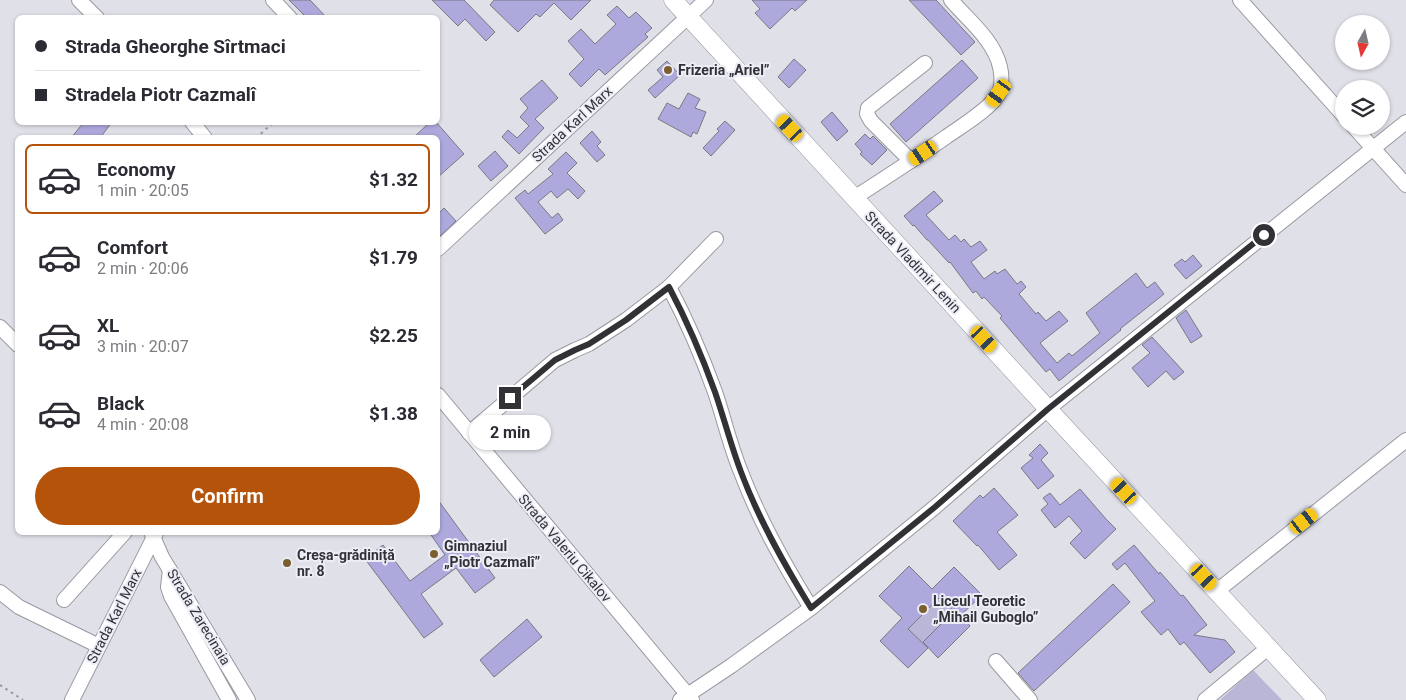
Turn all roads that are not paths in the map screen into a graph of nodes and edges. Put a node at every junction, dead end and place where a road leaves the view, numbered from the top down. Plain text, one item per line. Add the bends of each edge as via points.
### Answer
1 (79, 0) edge
2 (274, 0) edge
3 (673, 0) edge
4 (706, 0) edge
5 (951, 0) edge
6 (1240, 0) edge
7 (94, 15) edge
8 (287, 15) edge
9 (688, 16) junction
10 (925, 62) dead end
11 (1335, 106) edge
12 (1406, 122) edge
13 (194, 125) edge
14 (203, 135) edge
15 (1361, 135) edge
16 (1372, 148) junction
17 (911, 161) junction
18 (1406, 185) edge
19 (854, 198) junction
20 (716, 238) dead end
21 (440, 247) edge
22 (669, 287) junction
23 (0, 327) edge
24 (15, 342) edge
25 (440, 397) edge
26 (1048, 409) junction
27 (469, 433) junction
28 (1406, 440) edge
29 (122, 535) edge
30 (154, 535) edge
31 (154, 535) edge
32 (170, 570) junction
33 (1217, 591) junction
34 (0, 592) edge
35 (64, 600) dead end
36 (811, 608) junction
37 (99, 646) junction
38 (1268, 648) junction
39 (996, 661) dead end
40 (687, 698) edge
41 (72, 700) edge
42 (229, 700) edge
43 (248, 700) edge
44 (1030, 700) edge
45 (1205, 700) edge
46 (1317, 700) edge

1 - 7 street
2 - 8 street
3 - 9 main road, Strada Vladimir Lenin
4 - 9 street, Strada Karl Marx
5 - 17 street via 985,37 995,54 1000,67 999,93 990,105
6 - 11 street
9 - 19 main road, Strada Vladimir Lenin
9 - 21 street, Strada Karl Marx
10 - 17 street via 868,108 867,114 871,122
12 - 16 street
13 - 14 street
15 - 16 street
16 - 18 street
16 - 26 street
17 - 19 street
19 - 26 main road, Strada Vladimir Lenin
20 - 22 street
22 - 27 street via 589,344 555,360
22 - 36 street via 715,391 751,498
23 - 24 street
25 - 27 street, Strada Valeriu Cikalov
26 - 33 main road, Strada Vladimir Lenin
26 - 36 street
27 - 40 street, Strada Valeriu Cikalov
28 - 33 street
29 - 35 street
30 - 32 street, Strada Zarecinaia
31 - 37 street, Strada Karl Marx
32 - 42 street via 168,587 171,596
32 - 43 street, Strada Zarecinaia
33 - 38 main road, Strada Vladimir Lenin
34 - 37 street via 19,607
36 - 40 street
37 - 41 street, Strada Karl Marx
38 - 45 street
38 - 46 main road, Strada Vladimir Lenin
39 - 44 street

